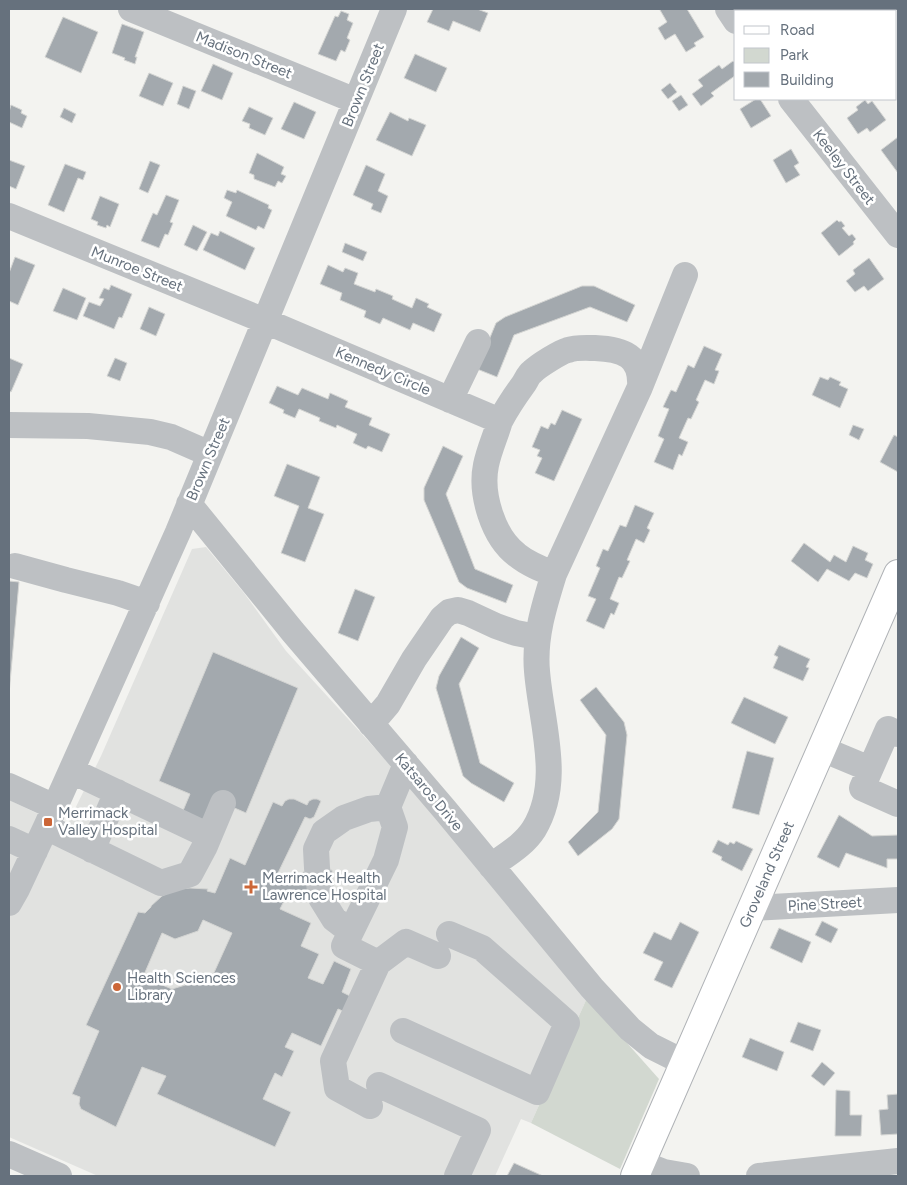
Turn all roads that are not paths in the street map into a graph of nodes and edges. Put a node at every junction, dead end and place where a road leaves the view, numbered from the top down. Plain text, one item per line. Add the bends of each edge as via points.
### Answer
1 (131, 9) edge
2 (394, 9) edge
3 (792, 100) edge
4 (356, 101) junction
5 (9, 216) edge
6 (898, 235) edge
7 (685, 275) dead end
8 (265, 321) junction
9 (478, 342) dead end
10 (640, 387) junction
11 (450, 400) junction
12 (500, 421) junction
13 (9, 425) edge
14 (210, 454) junction
15 (190, 504) junction
16 (15, 566) dead end
17 (554, 574) junction
18 (898, 574) edge
19 (147, 603) junction
20 (892, 606) edge
21 (537, 637) junction
22 (371, 724) junction
23 (898, 734) edge
24 (822, 749) junction
25 (406, 764) junction
26 (870, 769) junction
27 (72, 771) junction
28 (9, 786) edge
29 (117, 792) junction
30 (223, 803) dead end
31 (898, 804) edge
32 (388, 807) junction
33 (51, 817) junction
34 (209, 836) junction
35 (9, 839) edge
36 (92, 850) junction
37 (35, 852) junction
38 (490, 866) junction
39 (898, 900) edge
40 (9, 903) edge
41 (752, 908) junction
42 (351, 932) junction
43 (378, 964) junction
44 (404, 1031) dead end
45 (685, 1063) junction
46 (9, 1154) edge
47 (898, 1161) edge
48 (638, 1169) edge
49 (59, 1176) edge
50 (457, 1176) edge
51 (687, 1176) edge
52 (759, 1176) edge

1 - 4 street, Madison Street
2 - 4 street, Brown Street
3 - 6 street, Keeley Street
4 - 8 street, Brown Street
5 - 8 street, Munroe Street
7 - 10 street
8 - 11 street, Kennedy Circle
8 - 14 street, Brown Street
9 - 11 street
10 - 12 street via 637,365 620,351 568,350 532,372
10 - 17 street
11 - 12 street, Kennedy Circle
12 - 17 street via 486,465 485,488 491,519 516,555
13 - 14 street via 88,426 150,432
14 - 15 street, Brown Street
15 - 19 street, Brown Street
15 - 22 street, Katsaros Drive
16 - 19 street
17 - 21 street
18 - 20 main road, Groveland Street
19 - 27 street, Brown Street
20 - 24 main road, Groveland Street
21 - 22 street via 516,633 458,610 448,612 414,659 388,704
21 - 38 street via 536,670 549,765 547,789 542,812 533,830 517,848
22 - 25 street, Katsaros Drive
23 - 26 street via 888,729
24 - 26 street
24 - 41 main road, Groveland Street
25 - 32 street
25 - 38 street, Katsaros Drive
26 - 31 street via 862,788
27 - 29 street
27 - 33 street, Brown Street
28 - 33 street
29 - 34 street
29 - 36 street
30 - 34 street
32 - 42 street via 395,827 386,860
32 - 42 street via 369,809 344,818 324,832 316,849 321,898 334,919
33 - 36 street
33 - 37 street, Brown Street
34 - 36 street via 190,874 161,883
35 - 37 street
37 - 40 street, Brown Street
38 - 45 street, Katsaros Drive via 630,1029 652,1046
39 - 41 street, Pine Street
41 - 45 main road, Groveland Street
42 - 43 street via 344,946
43 - 44 street via 406,942 482,948 567,1023 537,1092
43 - 50 street via 333,1061 336,1088 375,1096 478,1130
45 - 48 main road, Groveland Street
46 - 49 street
47 - 52 street
48 - 51 street

